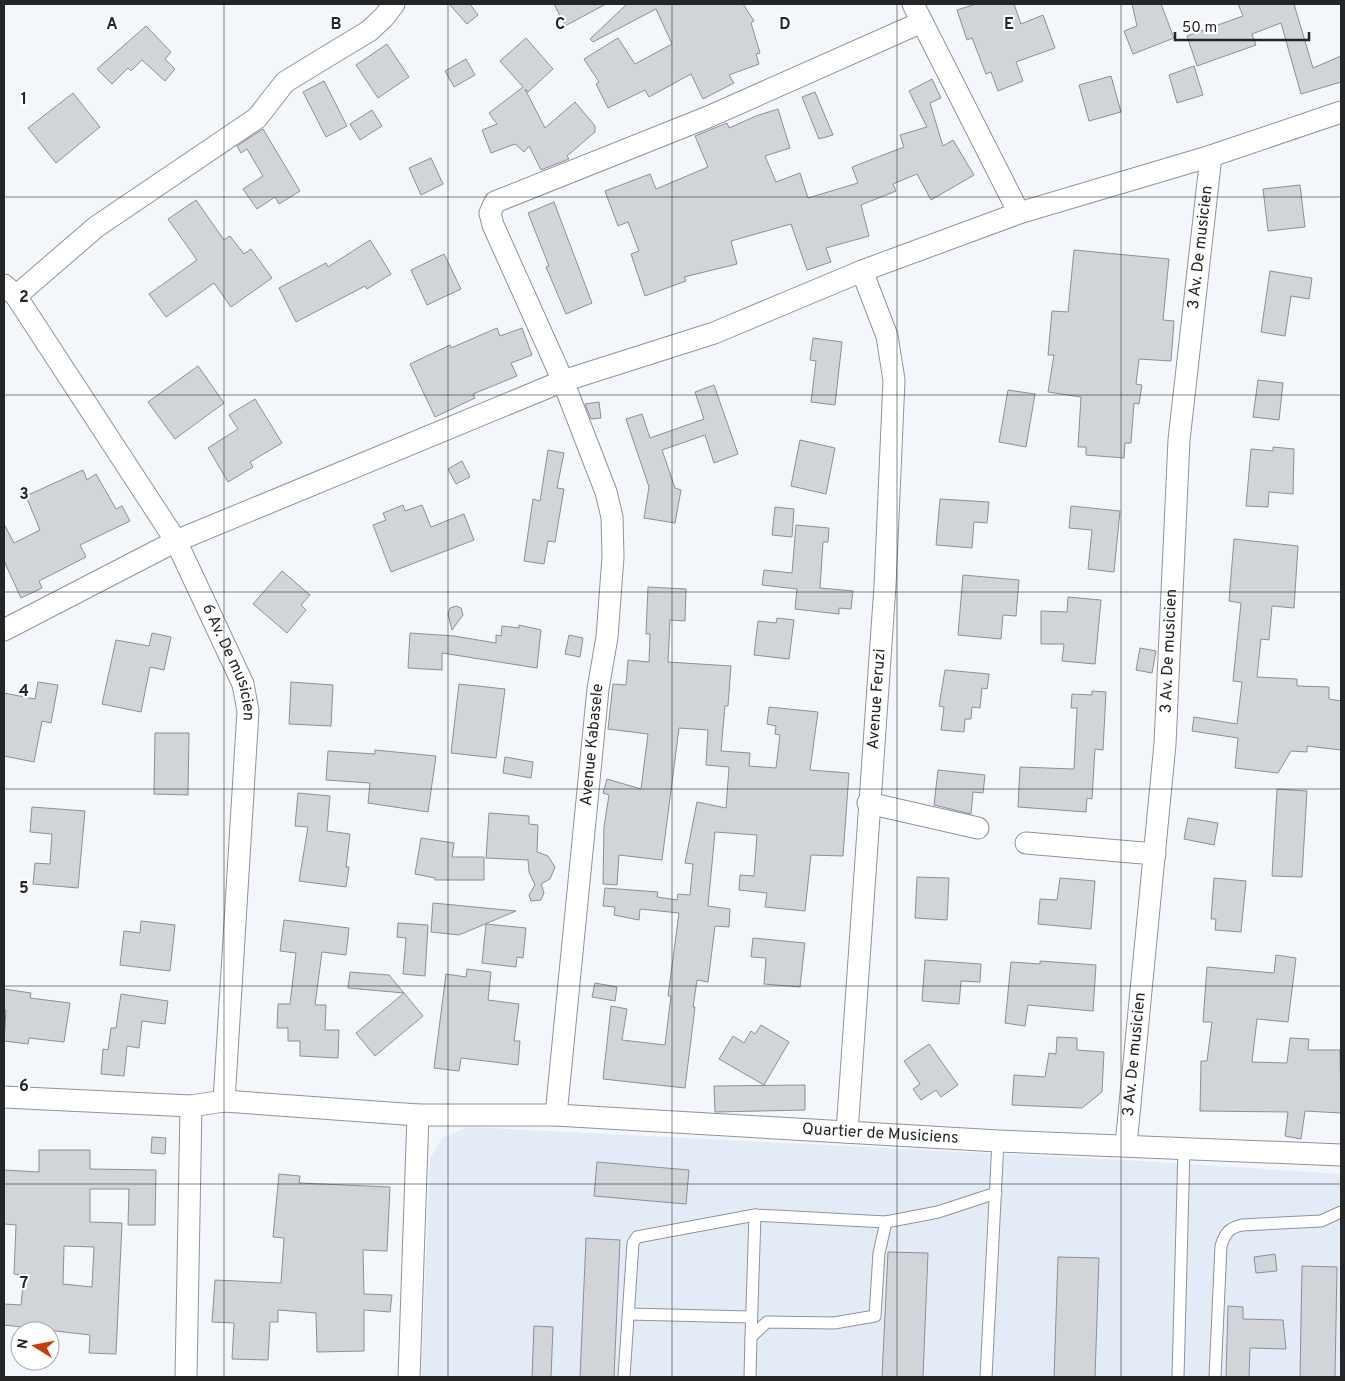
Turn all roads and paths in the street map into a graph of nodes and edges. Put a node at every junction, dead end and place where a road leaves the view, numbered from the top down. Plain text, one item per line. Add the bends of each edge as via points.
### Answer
1 (394, 4) edge
2 (916, 8) edge
3 (1341, 112) edge
4 (1212, 156) junction
5 (1019, 213) junction
6 (862, 271) junction
7 (10, 291) edge
8 (563, 381) junction
9 (176, 541) junction
10 (4, 630) edge
11 (868, 803) junction
12 (978, 828) dead end
13 (1026, 843) dead end
14 (1155, 854) junction
15 (4, 1097) edge
16 (224, 1101) junction
17 (191, 1106) junction
18 (418, 1115) junction
19 (556, 1115) junction
20 (847, 1132) junction
21 (998, 1141) junction
22 (1126, 1145) junction
23 (1184, 1148) junction
24 (1341, 1155) edge
25 (996, 1193) junction
26 (1341, 1212) edge
27 (755, 1215) junction
28 (886, 1222) junction
29 (629, 1314) junction
30 (750, 1317) junction
31 (751, 1337) junction
32 (186, 1377) edge
33 (409, 1377) edge
34 (624, 1377) edge
35 (750, 1377) edge
36 (986, 1377) edge
37 (1178, 1377) edge
38 (1215, 1377) edge

1 - 7 street via 369,31 286,82 257,118 96,227
2 - 5 street
2 - 8 street, Avenue Kabasele via 708,117 496,202 490,213 492,225
3 - 4 street
4 - 5 street
4 - 14 street, 3 Av. De musicien via 1179,440 1165,744
5 - 6 street
6 - 8 street via 714,333
6 - 11 street, Avenue Feruzi via 887,336 894,380 885,586
7 - 9 street, 6 Av. De musicien
8 - 9 street
8 - 19 street, Avenue Kabasele via 606,492 612,517 613,557
9 - 10 street
9 - 16 street, 6 Av. De musicien via 243,684 248,711
11 - 12 street
11 - 20 street, Avenue Feruzi
13 - 14 street
14 - 22 street, 3 Av. De musicien
15 - 17 street, Quartier de Musiciens
16 - 17 street, Quartier de Musiciens
16 - 18 street, Quartier de Musiciens
17 - 32 street
18 - 19 street, Quartier de Musiciens
18 - 33 street
19 - 20 street, Quartier de Musiciens
20 - 21 street, Quartier de Musiciens
21 - 22 street, Quartier de Musiciens
21 - 25 lane
22 - 23 street, Quartier de Musiciens
23 - 24 street, Quartier de Musiciens
23 - 37 lane
25 - 28 lane via 938,1212
25 - 36 lane
26 - 38 lane via 1321,1221 1242,1225 1231,1228 1224,1235
27 - 28 lane
27 - 29 lane via 637,1237 633,1243
27 - 30 lane
28 - 31 lane via 875,1316 834,1323 767,1322
29 - 30 lane
29 - 34 lane
30 - 31 lane
31 - 35 lane

